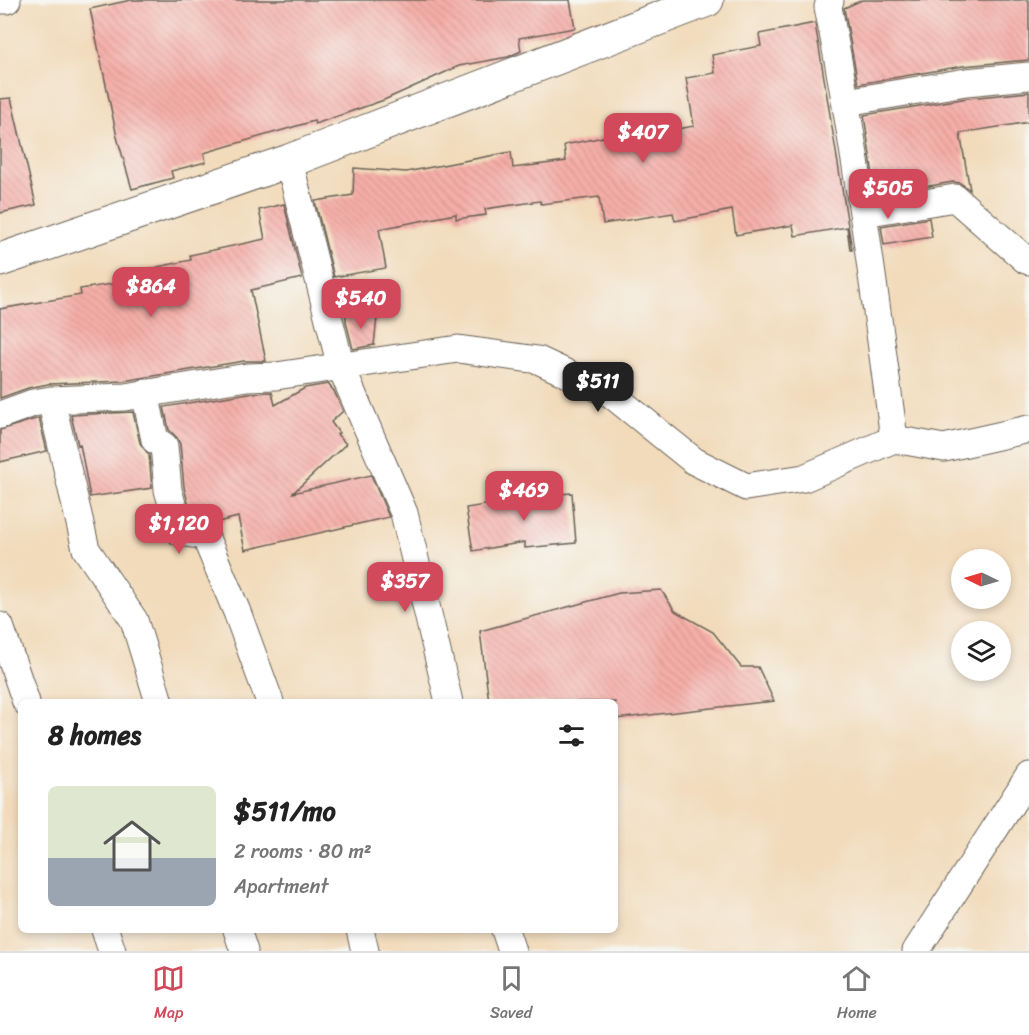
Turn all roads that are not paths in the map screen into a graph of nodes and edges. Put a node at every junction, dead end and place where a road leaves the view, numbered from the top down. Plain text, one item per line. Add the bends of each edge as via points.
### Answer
1 (0, 0) edge
2 (7, 0) edge
3 (707, 0) edge
4 (830, 0) edge
5 (1029, 76) edge
6 (846, 102) junction
7 (290, 161) junction
8 (864, 213) junction
9 (0, 260) edge
10 (1029, 261) edge
11 (341, 367) junction
12 (145, 393) junction
13 (51, 400) junction
14 (0, 415) edge
15 (1029, 429) edge
16 (894, 439) junction
17 (0, 626) edge
18 (25, 699) edge
19 (158, 699) edge
20 (269, 699) edge
21 (448, 699) edge
22 (1029, 776) edge
23 (106, 933) edge
24 (238, 933) edge
25 (361, 933) edge
26 (507, 933) edge
27 (112, 951) edge
28 (244, 951) edge
29 (365, 951) edge
30 (512, 951) edge
31 (916, 951) edge

1 - 2 street
3 - 7 main road
4 - 6 street via 828,7
5 - 6 street
6 - 8 street
7 - 9 main road
7 - 11 street
8 - 10 street via 955,198
8 - 16 street
11 - 12 street
11 - 16 street via 458,349 538,360 611,394 694,461 746,487 804,477
11 - 21 street via 404,513
12 - 13 street via 125,398
12 - 20 street via 155,440 164,446 168,490 180,532 204,536
13 - 14 street
13 - 19 street via 86,549 134,620
15 - 16 street via 944,448
17 - 18 street
22 - 31 street
23 - 27 street
24 - 28 street
25 - 29 street
26 - 30 street

